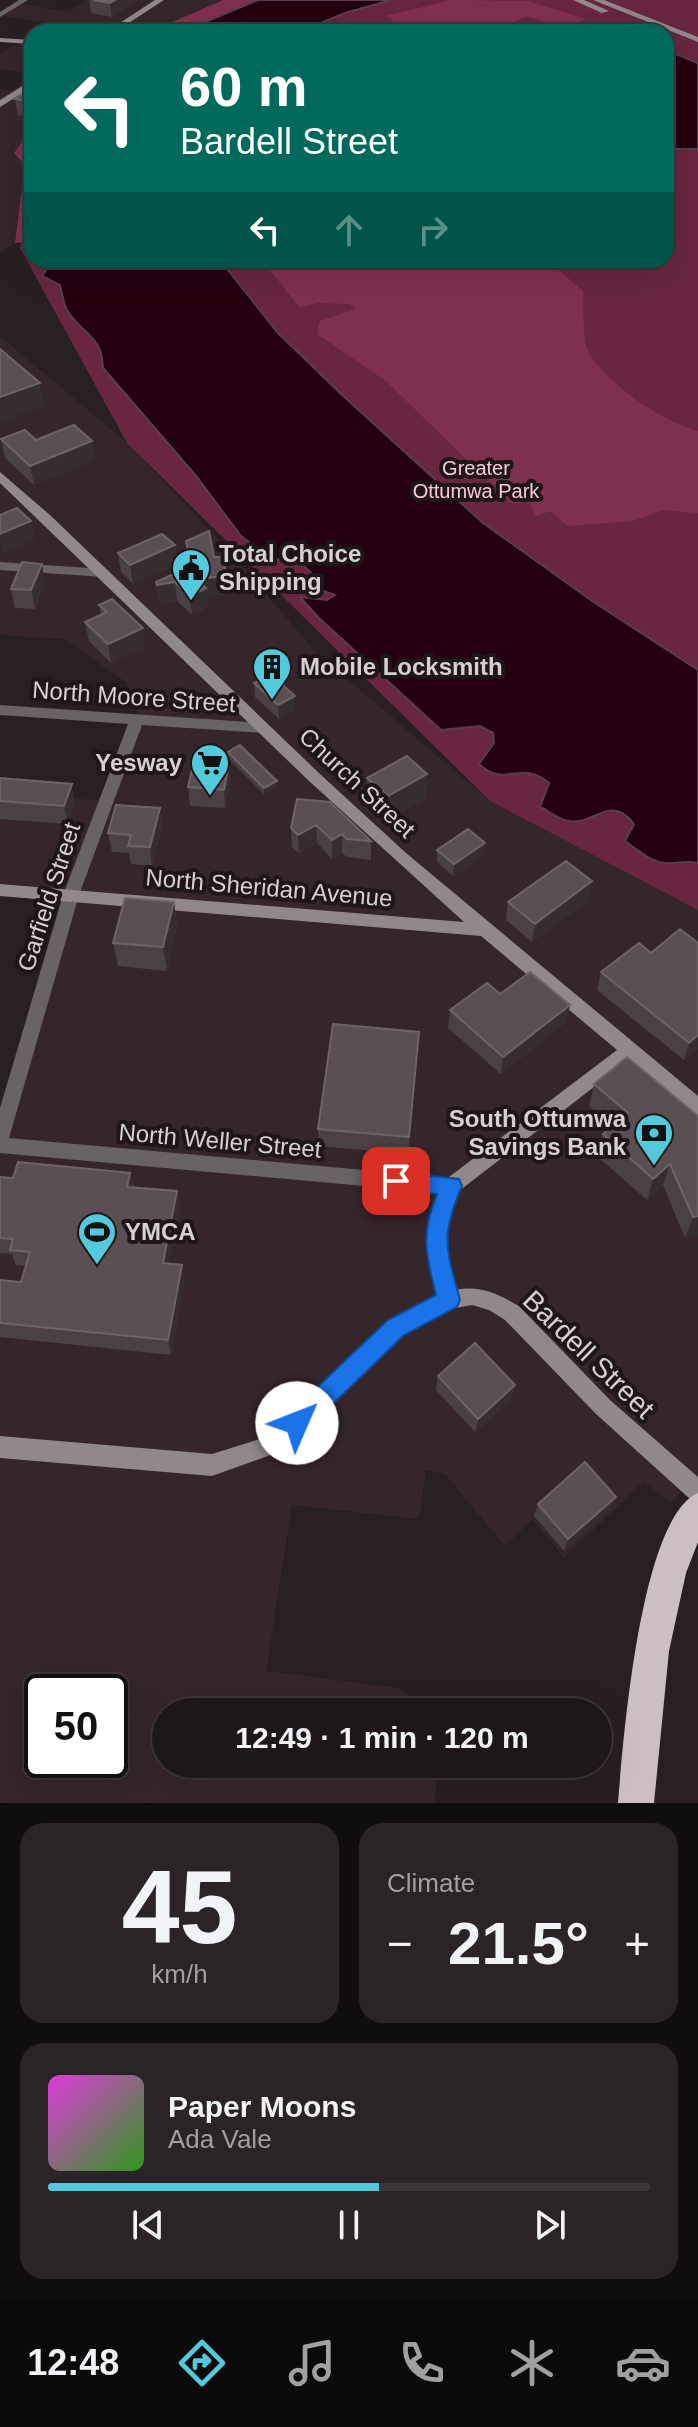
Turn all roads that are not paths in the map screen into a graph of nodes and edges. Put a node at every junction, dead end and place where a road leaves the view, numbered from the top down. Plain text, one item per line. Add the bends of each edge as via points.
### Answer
1 (24, 0) edge
2 (160, 0) edge
3 (577, 0) edge
4 (597, 0) edge
5 (0, 15) edge
6 (122, 24) edge
7 (637, 24) edge
8 (658, 24) edge
9 (674, 30) edge
10 (674, 39) edge
11 (0, 40) edge
12 (698, 40) edge
13 (24, 42) edge
14 (698, 48) edge
15 (24, 88) edge
16 (0, 104) edge
17 (0, 476) edge
18 (0, 566) edge
19 (104, 573) junction
20 (0, 710) edge
21 (137, 720) junction
22 (264, 728) junction
23 (0, 890) edge
24 (71, 895) junction
25 (486, 930) junction
26 (630, 1050) junction
27 (698, 1107) edge
28 (0, 1142) edge
29 (452, 1186) junction
30 (449, 1300) junction
31 (0, 1447) edge
32 (698, 1491) edge
33 (698, 1509) edge
34 (636, 1803) edge

1 - 5 street
2 - 6 main road
3 - 7 main road
4 - 8 main road
9 - 12 main road
10 - 14 main road
11 - 13 main road
15 - 16 main road
17 - 19 main road, Church Street
18 - 19 street
19 - 22 main road, Church Street
20 - 21 street, North Moore Street
21 - 22 street, North Moore Street
21 - 24 street, Garfield Street
22 - 25 main road, Church Street
23 - 24 main road, North Sheridan Avenue
24 - 25 main road, North Sheridan Avenue
24 - 28 street, Garfield Street
25 - 26 main road, Church Street
26 - 27 main road, Church Street
26 - 29 main road
28 - 29 street, North Weller Street
29 - 30 main road via 437,1220 436,1251
30 - 31 main road via 396,1328 297,1423 269,1446 249,1453 212,1465
30 - 32 main road, Bardell Street via 472,1296 512,1313 603,1407
33 - 34 highway via 662,1596

